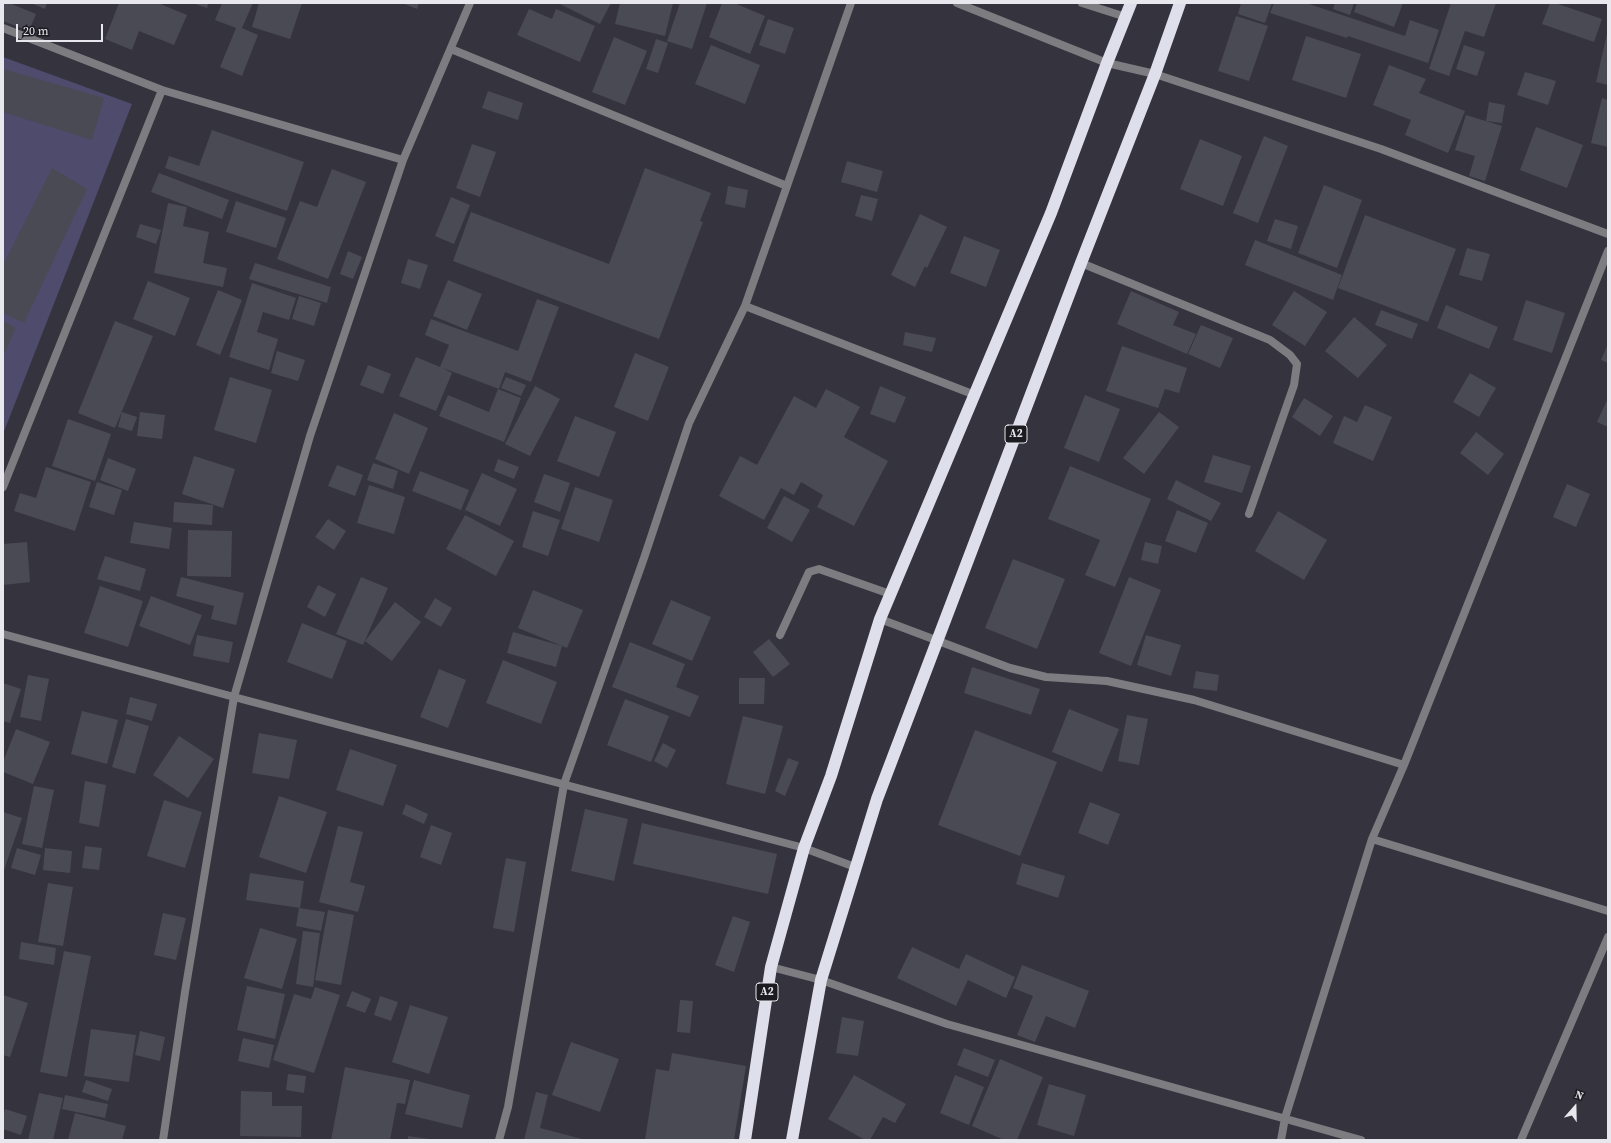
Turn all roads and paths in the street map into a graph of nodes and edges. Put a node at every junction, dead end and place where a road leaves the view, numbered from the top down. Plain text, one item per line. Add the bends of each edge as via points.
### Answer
1 (470, 3) edge
2 (851, 3) edge
3 (957, 3) edge
4 (1082, 3) edge
5 (1131, 3) edge
6 (1180, 3) edge
7 (1126, 17) junction
8 (3, 28) edge
9 (451, 49) junction
10 (1107, 63) junction
11 (1155, 74) junction
12 (162, 90) junction
13 (403, 160) junction
14 (787, 186) junction
15 (1608, 234) edge
16 (1608, 251) edge
17 (1081, 263) junction
18 (745, 306) junction
19 (975, 395) junction
20 (3, 487) edge
21 (1249, 514) dead end
22 (890, 594) junction
23 (880, 619) junction
24 (3, 634) edge
25 (780, 635) dead end
26 (937, 640) junction
27 (234, 697) junction
28 (1404, 765) junction
29 (564, 784) junction
30 (1372, 839) junction
31 (804, 848) junction
32 (855, 867) junction
33 (1608, 911) edge
34 (1608, 937) edge
35 (771, 967) junction
36 (821, 980) junction
37 (1285, 1118) junction
38 (163, 1140) edge
39 (499, 1140) edge
40 (745, 1140) edge
41 (792, 1140) edge
42 (1281, 1140) edge
43 (1361, 1140) edge
44 (1521, 1140) edge

1 - 9 street
2 - 14 street
3 - 10 street
4 - 7 street
5 - 7 highway, A2
6 - 11 highway, A2
7 - 10 highway, A2
8 - 12 street
9 - 13 street
9 - 14 street
10 - 11 street
10 - 19 highway, A2 via 1051,212
11 - 15 street via 1381,149
11 - 17 highway, A2
12 - 13 street
12 - 20 street
13 - 27 street via 310,436
14 - 18 street
16 - 28 street
17 - 21 street via 1270,340 1290,355 1297,364 1294,385
17 - 26 highway, A2
18 - 19 street
18 - 29 street via 689,423 642,565
19 - 22 highway, A2
22 - 23 highway, A2
22 - 25 street via 820,569 809,572
23 - 26 street
23 - 31 highway, A2 via 831,776
24 - 27 street
26 - 28 street via 1010,668 1046,677 1107,681 1194,700
26 - 32 highway, A2 via 877,798
27 - 29 street
27 - 38 street
28 - 30 street
29 - 31 street
29 - 39 street via 508,1107
30 - 33 street
30 - 37 street
31 - 32 street
31 - 35 highway, A2
32 - 36 highway, A2
34 - 44 street
35 - 36 street
35 - 40 highway, A2
36 - 37 street via 947,1024
36 - 41 highway, A2
37 - 42 street
37 - 43 street

